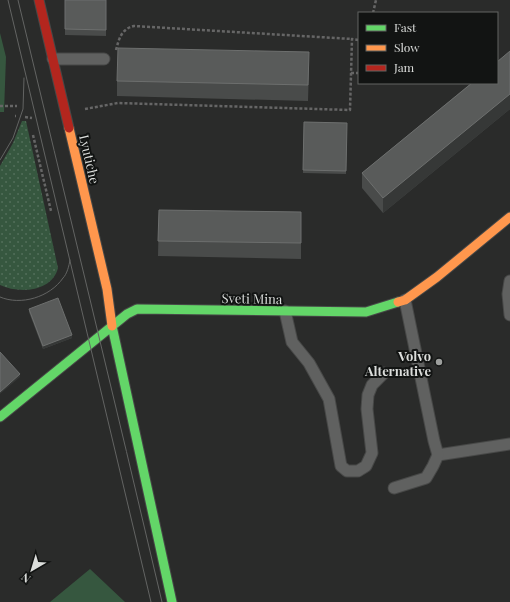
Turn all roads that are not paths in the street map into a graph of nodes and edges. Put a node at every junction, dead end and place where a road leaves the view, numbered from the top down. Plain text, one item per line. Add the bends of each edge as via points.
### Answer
1 (39, 0) edge
2 (53, 59) junction
3 (104, 60) road end
4 (510, 217) edge
5 (510, 281) edge
6 (405, 300) junction
7 (285, 311) junction
8 (510, 315) edge
9 (112, 325) junction
10 (384, 374) dead end
11 (0, 417) edge
12 (510, 444) edge
13 (438, 455) junction
14 (394, 488) dead end
15 (172, 602) edge

1 - 2 street, Lyutiche
2 - 3 lane
2 - 9 street, Lyutiche via 107,289
4 - 6 street, Sveti Mina via 438,277
5 - 8 lane
6 - 7 street, Sveti Mina via 366,312
6 - 13 lane
7 - 9 street, Sveti Mina via 137,309
7 - 10 lane via 292,342 309,363 329,399 341,466 347,471 358,471 366,466 372,453 367,409 368,394 372,385
9 - 11 street, Sveti Mina
9 - 15 street, Lyutiche
12 - 13 lane
13 - 14 lane via 426,478

